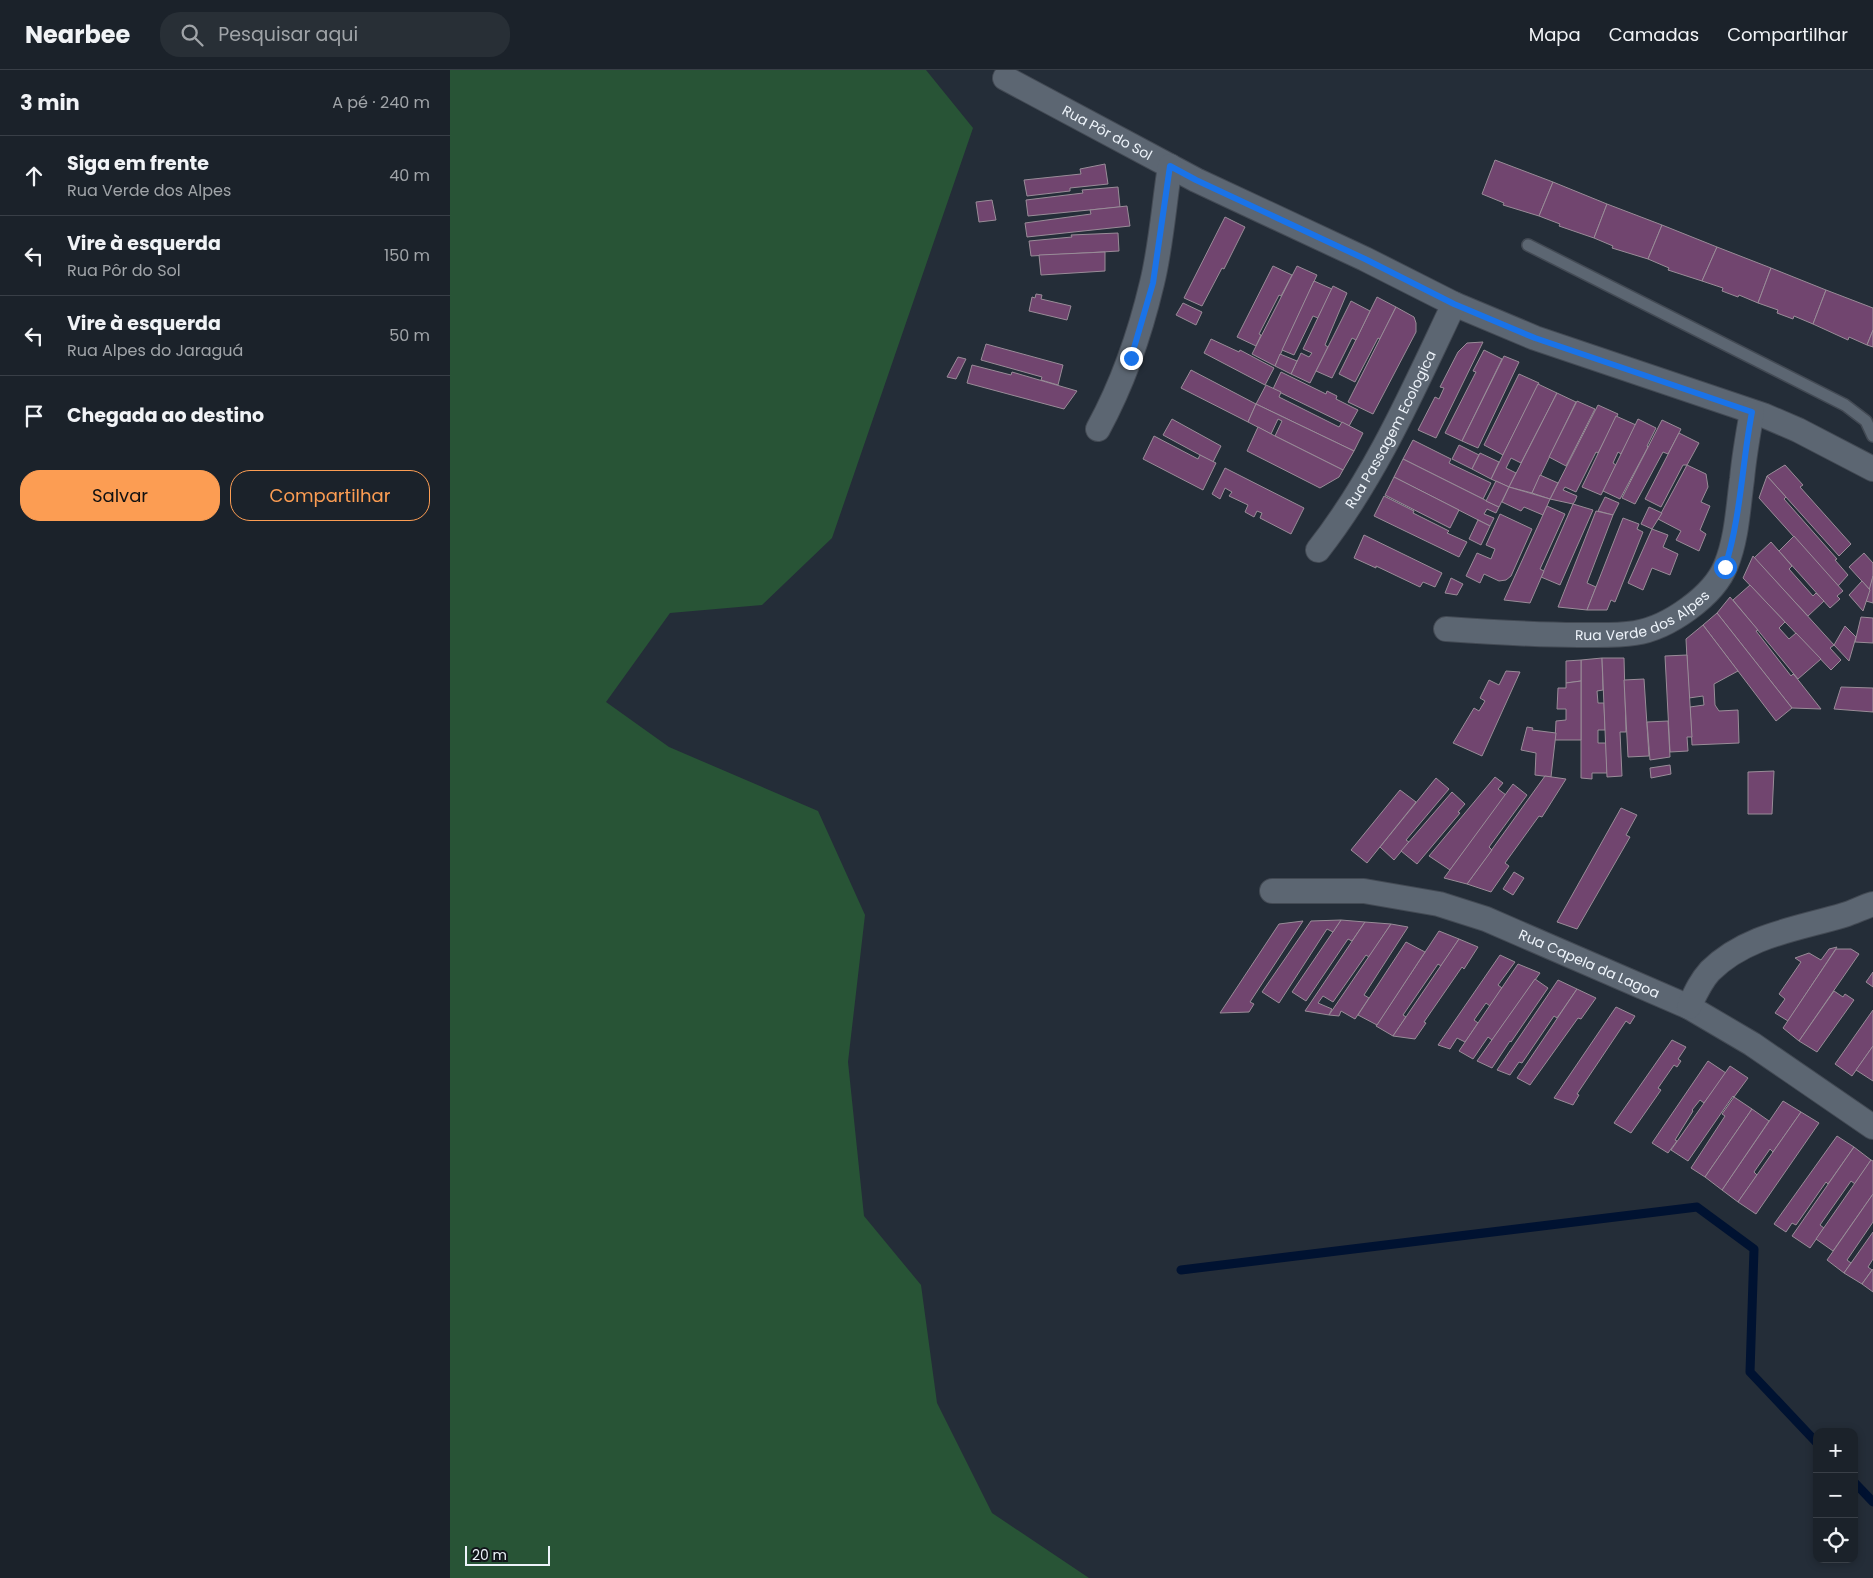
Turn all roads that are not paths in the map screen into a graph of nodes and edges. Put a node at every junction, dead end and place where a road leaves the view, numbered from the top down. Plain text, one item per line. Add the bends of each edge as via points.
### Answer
1 (1005, 78) dead end
2 (1170, 166) junction
3 (1528, 245) dead end
4 (1454, 304) junction
5 (1752, 412) junction
6 (1098, 429) dead end
7 (1873, 436) edge
8 (1873, 469) edge
9 (1318, 550) dead end
10 (1446, 629) dead end
11 (1272, 891) dead end
12 (1873, 904) edge
13 (1689, 1008) junction
14 (1873, 1127) edge

1 - 2 street, Rua Pôr do Sol
2 - 4 street, Rua Pôr do Sol
2 - 6 street via 1153,283 1131,358
3 - 7 lane via 1844,405 1866,421
4 - 5 street, Rua Pôr do Sol via 1535,338
4 - 9 street, Rua Passagem Ecologica via 1360,489
5 - 8 street, Rua Pôr do Sol via 1798,430
5 - 10 street, Rua Verde dos Alpes via 1734,540 1725,567 1705,596 1663,625 1636,633 1542,635
11 - 13 street, Rua Capela da Lagoa via 1364,891 1438,904 1486,919
12 - 13 street via 1781,931 1738,951 1709,972
13 - 14 street, Rua Capela da Lagoa via 1752,1044

